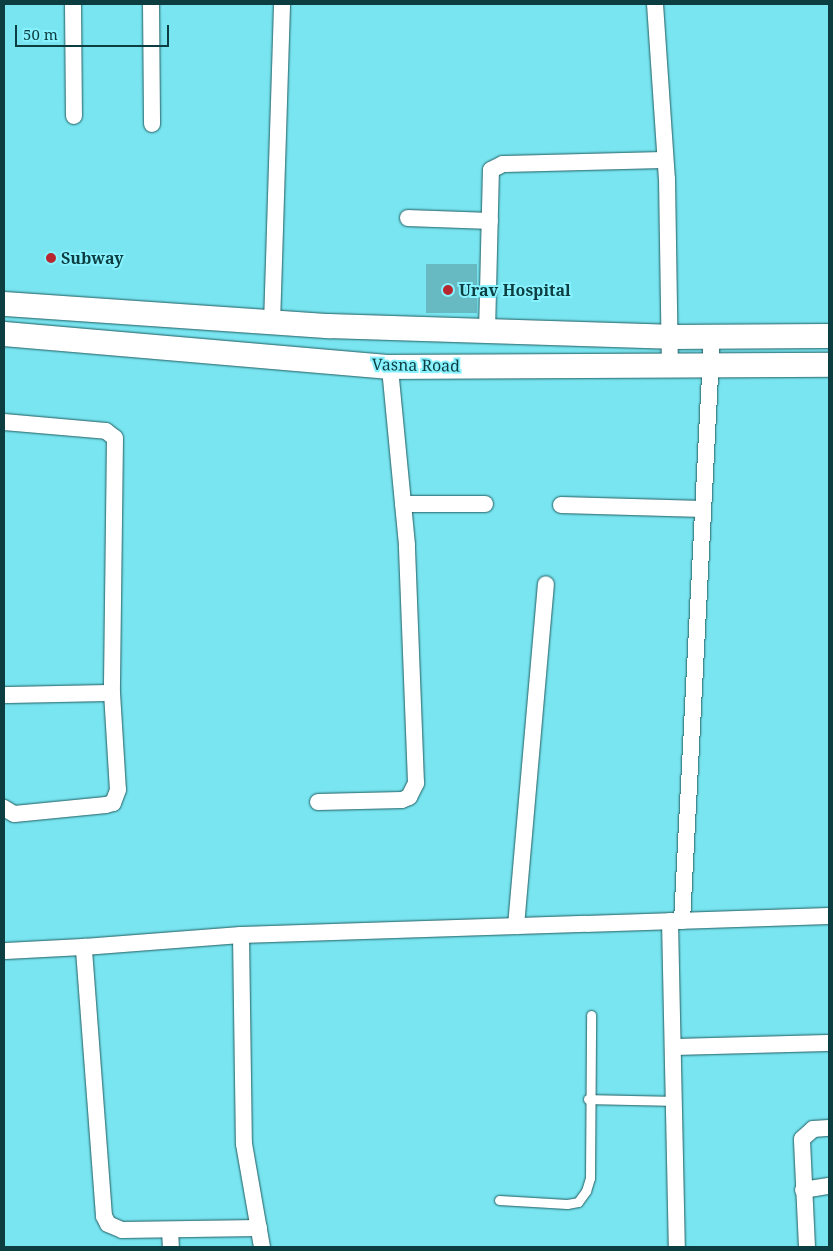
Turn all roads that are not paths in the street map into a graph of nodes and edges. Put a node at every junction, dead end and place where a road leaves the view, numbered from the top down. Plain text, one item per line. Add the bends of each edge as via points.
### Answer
1 (73, 4) edge
2 (151, 4) edge
3 (282, 4) edge
4 (655, 4) edge
5 (74, 116) dead end
6 (152, 124) dead end
7 (665, 160) junction
8 (408, 218) dead end
9 (490, 221) junction
10 (4, 304) edge
11 (272, 324) junction
12 (487, 332) junction
13 (4, 334) edge
14 (829, 336) edge
15 (669, 337) junction
16 (712, 337) junction
17 (670, 364) junction
18 (829, 365) edge
19 (390, 366) junction
20 (710, 368) junction
21 (4, 422) edge
22 (403, 504) junction
23 (485, 504) dead end
24 (561, 505) dead end
25 (703, 509) junction
26 (546, 584) dead end
27 (112, 693) junction
28 (4, 695) edge
29 (318, 802) dead end
30 (4, 808) edge
31 (829, 916) edge
32 (676, 921) junction
33 (516, 926) junction
34 (241, 935) junction
35 (84, 947) junction
36 (4, 951) edge
37 (591, 1015) dead end
38 (829, 1042) edge
39 (673, 1047) junction
40 (588, 1099) junction
41 (674, 1101) junction
42 (829, 1128) edge
43 (829, 1186) edge
44 (803, 1190) junction
45 (498, 1200) dead end
46 (259, 1228) junction
47 (170, 1230) junction
48 (171, 1247) edge
49 (262, 1247) edge
50 (677, 1247) edge
51 (807, 1247) edge

1 - 5 street
2 - 6 street
3 - 11 street
4 - 7 street
7 - 9 street via 496,166 491,170
7 - 15 street
8 - 9 street
9 - 12 street
10 - 11 main road
11 - 12 main road
12 - 15 main road
13 - 19 main road, Vasna Road
14 - 16 main road
15 - 16 main road
15 - 17 street
16 - 20 street
17 - 19 main road, Vasna Road
17 - 20 main road, Vasna Road
18 - 20 main road, Vasna Road
19 - 22 street
20 - 25 street
21 - 27 street via 106,431 115,438
22 - 23 street
22 - 29 street via 414,791 402,800
24 - 25 street
25 - 32 street
26 - 33 street
27 - 28 street
27 - 30 street via 118,790 113,803 14,814
31 - 32 street
32 - 33 street
32 - 39 street
33 - 34 street
34 - 35 street
34 - 46 street via 244,1144
35 - 36 street
35 - 47 street via 104,1216 114,1229
37 - 40 lane
38 - 39 street
39 - 41 street
40 - 41 lane
40 - 45 lane via 590,1178 578,1202
41 - 50 street
42 - 44 street via 813,1129 802,1139
43 - 44 street
44 - 51 street
46 - 47 street
46 - 49 street
47 - 48 street

